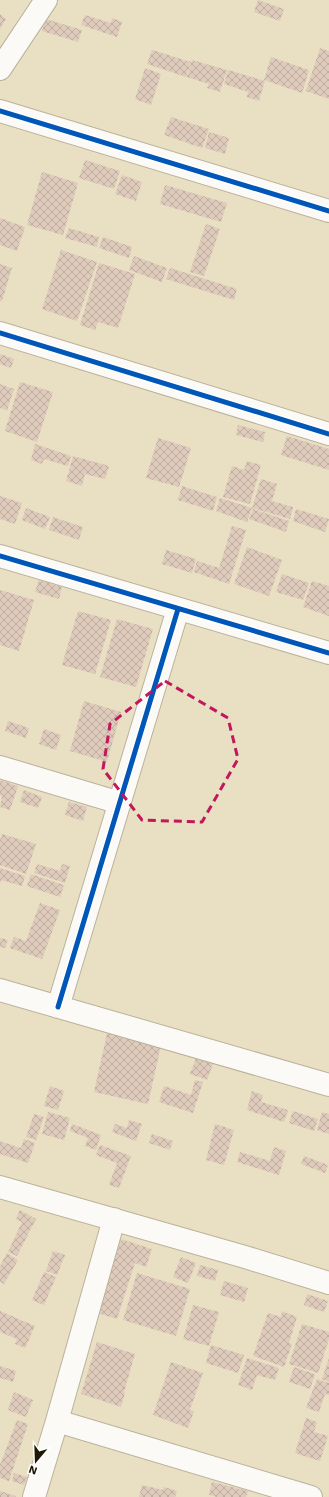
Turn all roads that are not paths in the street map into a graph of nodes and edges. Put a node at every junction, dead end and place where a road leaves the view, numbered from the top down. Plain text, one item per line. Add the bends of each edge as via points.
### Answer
1 (44, 1) edge
2 (0, 69) edge
3 (0, 111) edge
4 (329, 212) edge
5 (0, 333) edge
6 (329, 434) edge
7 (0, 556) edge
8 (178, 609) junction
9 (329, 653) edge
10 (0, 767) edge
11 (120, 803) junction
12 (0, 990) edge
13 (58, 1007) junction
14 (329, 1085) edge
15 (0, 1187) edge
16 (114, 1219) junction
17 (329, 1283) edge
18 (57, 1421) junction
19 (34, 1497) edge
20 (311, 1497) edge

1 - 2 street
3 - 4 street
5 - 6 street
7 - 8 street
8 - 9 street
8 - 11 street
10 - 11 street
11 - 13 street
12 - 13 street
13 - 14 street
15 - 16 street
16 - 17 street
16 - 18 street
18 - 19 street
18 - 20 street

